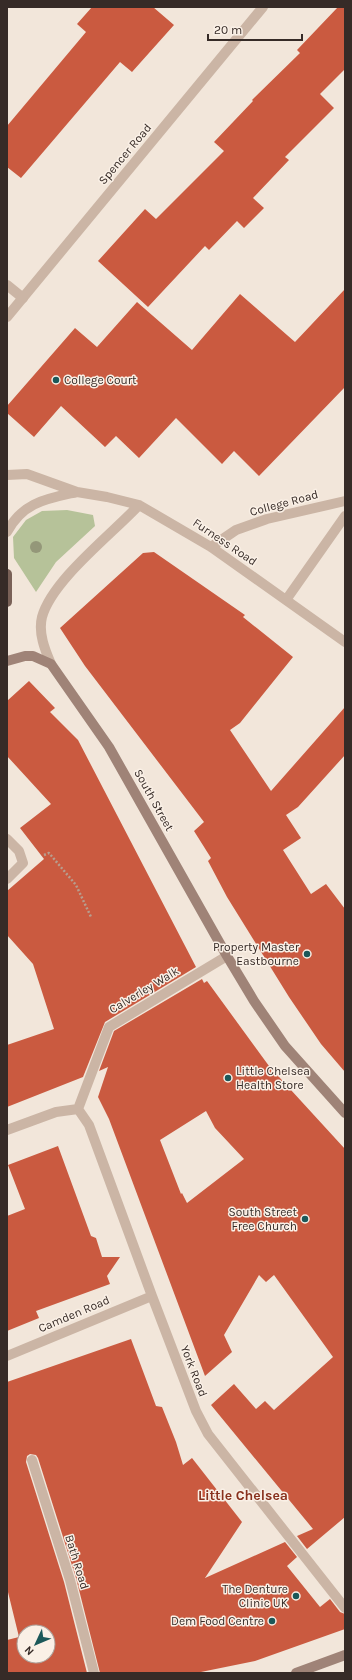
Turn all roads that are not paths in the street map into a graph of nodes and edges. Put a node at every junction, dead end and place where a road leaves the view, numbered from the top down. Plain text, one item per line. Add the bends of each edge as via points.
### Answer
1 (263, 7) edge
2 (7, 285) edge
3 (23, 298) junction
4 (7, 317) edge
5 (7, 475) edge
6 (77, 492) junction
7 (345, 501) edge
8 (139, 505) junction
9 (345, 516) edge
10 (7, 532) edge
11 (211, 548) junction
12 (7, 574) edge
13 (286, 600) junction
14 (7, 602) edge
15 (345, 642) edge
16 (7, 661) edge
17 (51, 664) junction
18 (7, 839) edge
19 (7, 879) edge
20 (227, 956) junction
21 (78, 1109) junction
22 (345, 1113) edge
23 (7, 1130) edge
24 (152, 1296) junction
25 (7, 1356) edge
26 (32, 1460) dead end
27 (345, 1608) edge
28 (345, 1655) edge
29 (94, 1673) edge
30 (296, 1673) edge

1 - 3 street, Spencer Road
2 - 3 street
3 - 4 street, Spencer Road
5 - 6 street via 27,474
6 - 8 street, Furness Road
6 - 10 street via 43,499 28,507
7 - 11 street, College Road via 267,518 236,530
8 - 11 street, Furness Road
8 - 17 street, South Street via 50,596 41,626 44,647
9 - 13 street
11 - 13 street, Furness Road
12 - 14 main road
13 - 15 street, Furness Road
16 - 17 street via 33,656
17 - 20 street, South Street via 109,747
18 - 19 street via 19,852 23,863
20 - 21 street, Calverley Walk via 108,1027
20 - 22 street, South Street via 285,1046
21 - 23 street via 56,1112
21 - 24 street, York Road via 89,1125
24 - 25 street, Camden Road
24 - 27 street, York Road via 196,1411 208,1434
26 - 29 street, Bath Road via 70,1580
28 - 30 street

